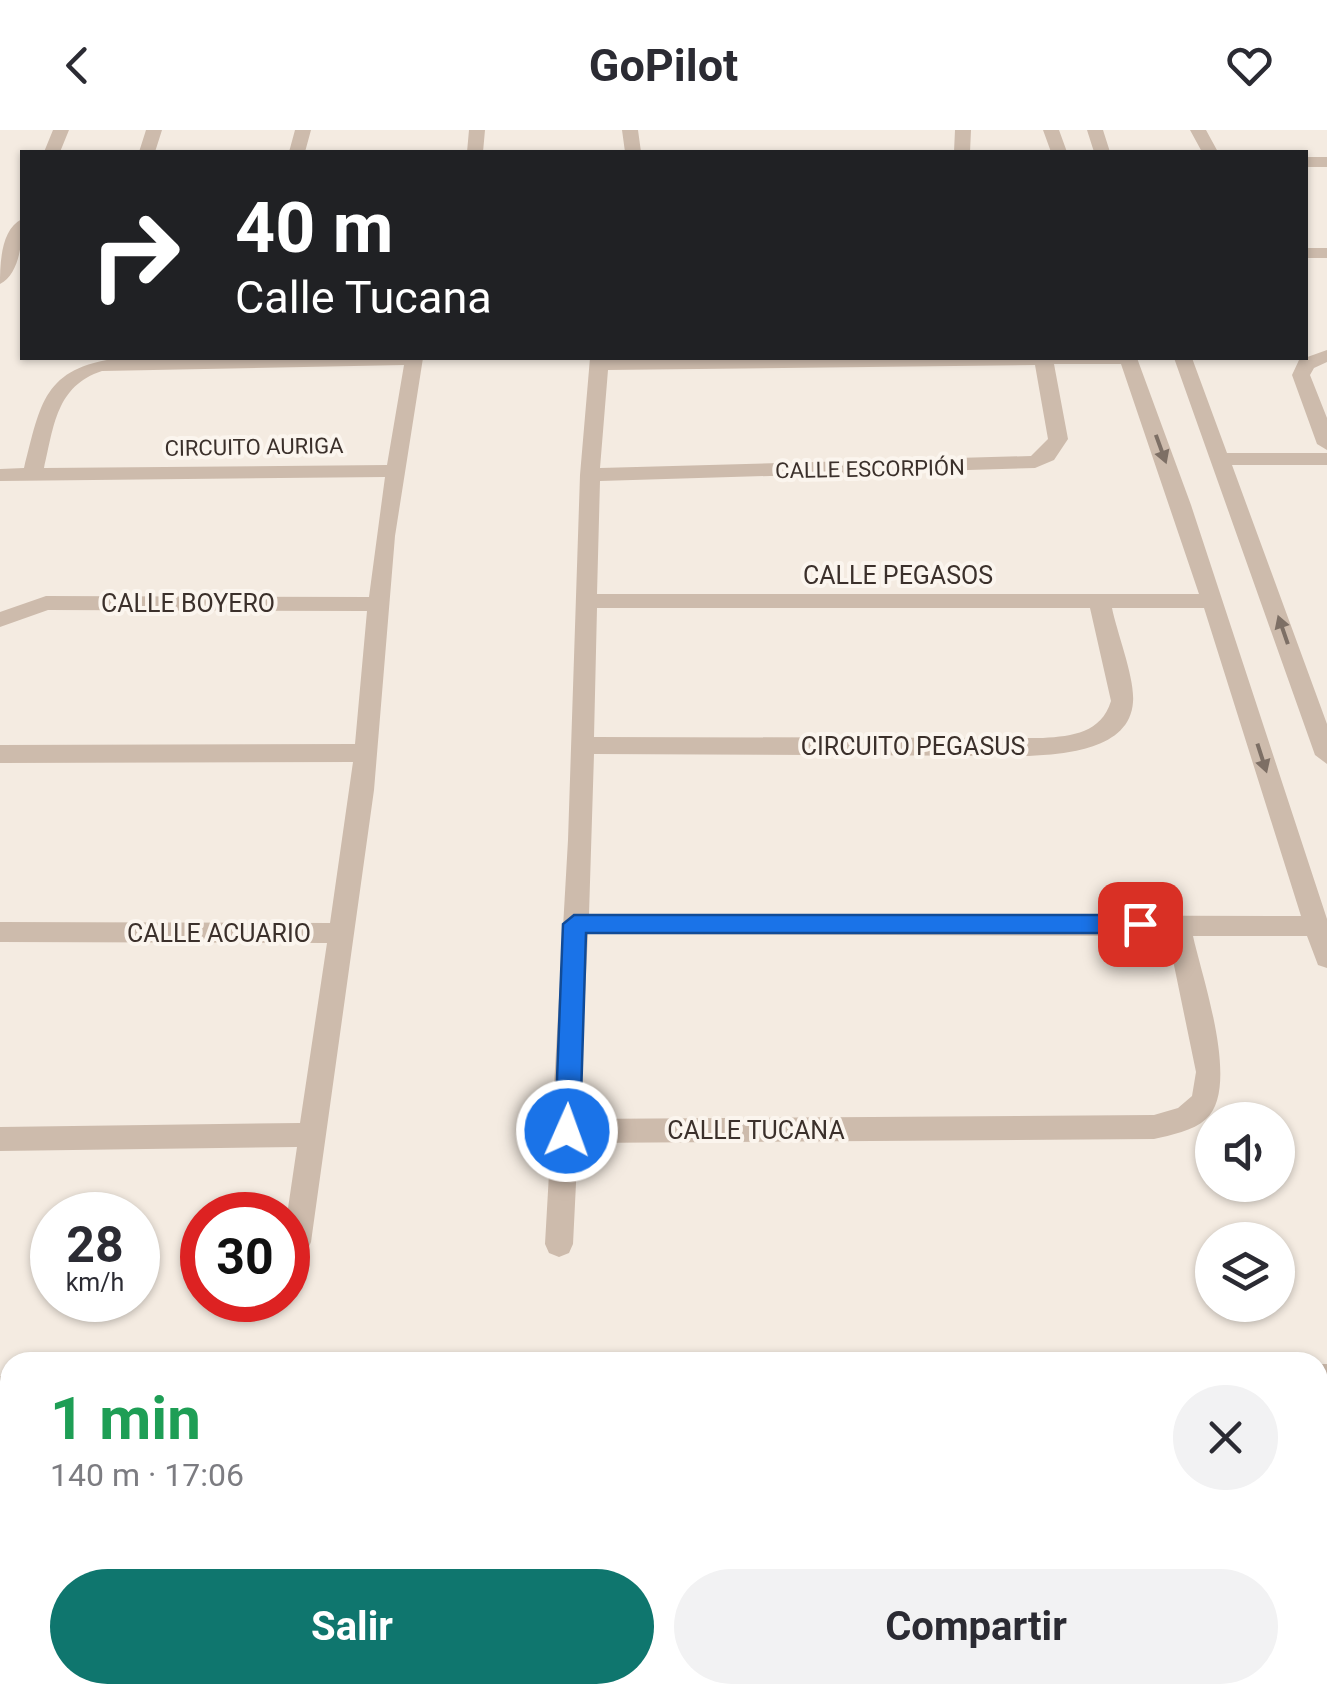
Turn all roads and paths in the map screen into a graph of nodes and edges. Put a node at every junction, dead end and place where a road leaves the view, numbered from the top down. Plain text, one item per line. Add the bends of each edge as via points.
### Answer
1 (20, 230) edge
2 (7, 266) edge
3 (1327, 356) edge
4 (270, 360) edge
5 (414, 360) edge
6 (1044, 360) edge
7 (1129, 360) edge
8 (1184, 360) edge
9 (599, 361) edge
10 (1327, 444) edge
11 (1222, 460) junction
12 (1327, 460) edge
13 (394, 470) junction
14 (32, 475) junction
15 (590, 475) junction
16 (0, 476) edge
17 (1211, 600) junction
18 (584, 601) junction
19 (379, 604) junction
20 (1100, 604) junction
21 (0, 620) edge
22 (581, 745) junction
23 (1325, 747) edge
24 (362, 753) junction
25 (0, 754) edge
26 (574, 924) junction
27 (1178, 924) junction
28 (1318, 926) junction
29 (0, 932) edge
30 (342, 933) junction
31 (1327, 958) edge
32 (567, 1131) junction
33 (312, 1135) junction
34 (0, 1138) edge
35 (304, 1192) edge
36 (559, 1244) dead end

1 - 2 street
3 - 10 street via 1306,364 1301,375
4 - 14 street via 82,368 56,389
5 - 13 street
6 - 9 street
6 - 15 street, CALLE ESCORPIÓN via 1058,439 1035,462
7 -> 17 street
8 - 11 street
9 - 15 street
11 - 12 street
23 -> 11 street
13 - 14 street, CIRCUITO AURIGA
13 - 19 street
14 - 16 street, CIRCUITO AURIGA
15 - 18 street
17 - 20 street, CALLE PEGASOS
17 -> 28 street
18 - 20 street, CALLE PEGASOS
18 - 22 street
19 - 21 street, CALLE BOYERO via 60,602
19 - 24 street
20 - 22 street, CIRCUITO PEGASUS via 1122,701 1120,716 1094,738 1029,747
22 - 26 street
24 - 25 street
24 - 30 street
26 - 27 street
26 - 32 street
27 - 28 street
27 - 32 street, CALLE TUCANA via 1209,1072 1208,1096 1196,1114 1181,1121 1154,1127
28 - 31 street
29 - 30 street, CALLE ACUARIO
30 - 33 street, CALLE ACUARIO
32 - 36 street
33 - 34 street
33 - 35 street, CALLE ACUARIO

